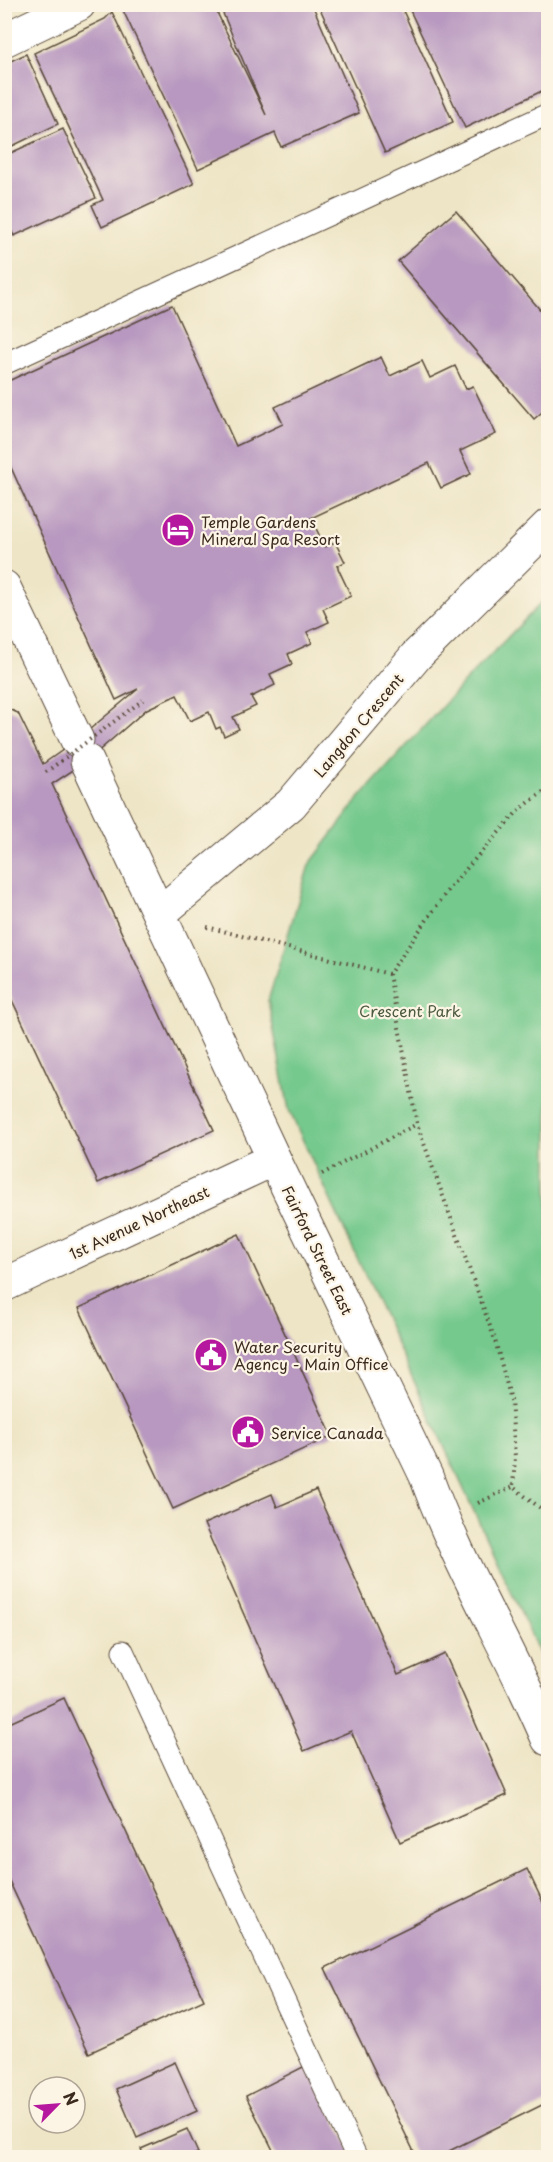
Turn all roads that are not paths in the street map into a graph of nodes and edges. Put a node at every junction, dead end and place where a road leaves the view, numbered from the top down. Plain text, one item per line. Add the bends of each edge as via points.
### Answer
1 (79, 4) edge
2 (4, 40) edge
3 (549, 114) edge
4 (4, 364) edge
5 (549, 526) edge
6 (4, 587) edge
7 (159, 914) junction
8 (274, 1159) junction
9 (4, 1285) edge
10 (123, 1651) dead end
11 (549, 1739) edge
12 (357, 2157) edge

1 - 2 street
3 - 4 lane
5 - 7 street, Langdon Crescent via 416,656 291,804
6 - 7 street, Fairford Street East
7 - 8 street, Fairford Street East
8 - 9 street, 1st Avenue Northeast
8 - 11 street, Fairford Street East
10 - 12 lane

